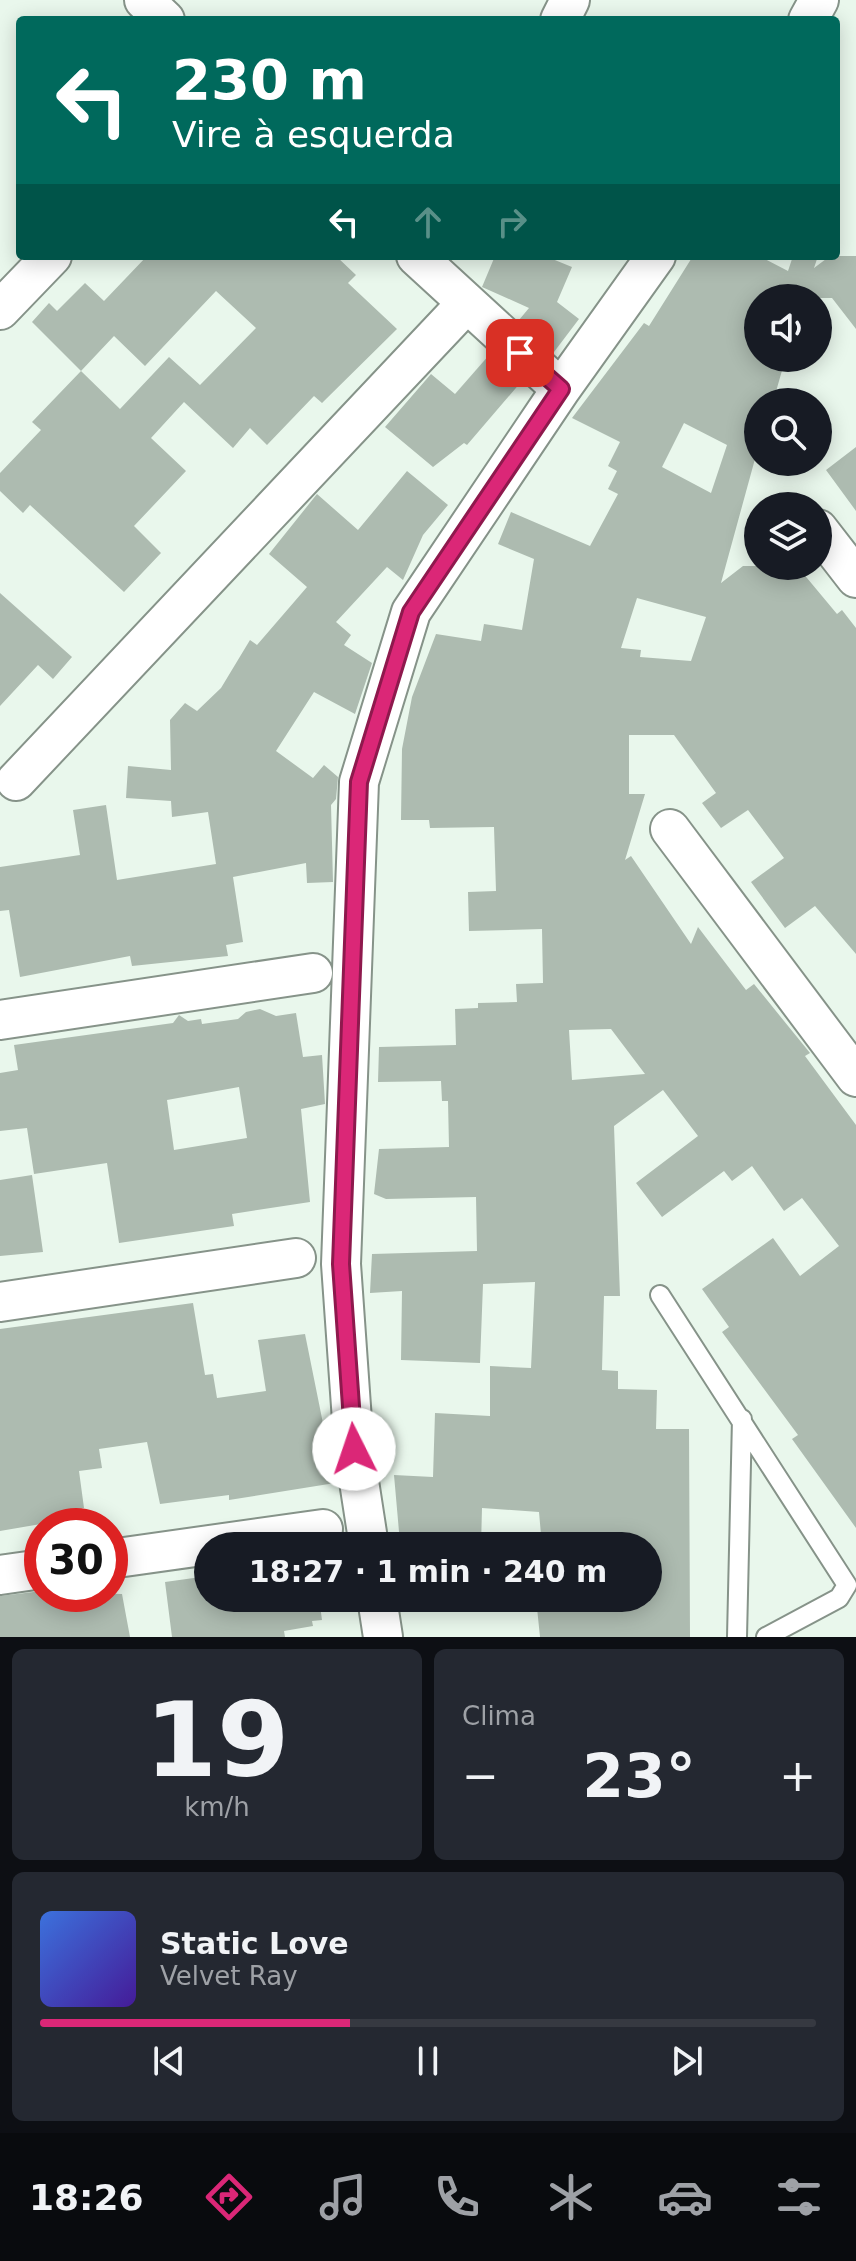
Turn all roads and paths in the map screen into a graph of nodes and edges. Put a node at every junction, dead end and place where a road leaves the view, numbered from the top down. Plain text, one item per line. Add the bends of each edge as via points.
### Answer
1 (48, 260) edge
2 (653, 260) edge
3 (431, 262) edge
4 (465, 305) junction
5 (0, 310) edge
6 (561, 389) junction
7 (832, 547) edge
8 (856, 578) edge
9 (16, 781) dead end
10 (670, 829) dead end
11 (313, 973) dead end
12 (0, 1020) edge
13 (856, 1077) edge
14 (296, 1258) dead end
15 (660, 1295) dead end
16 (0, 1302) edge
17 (742, 1419) junction
18 (323, 1529) dead end
19 (367, 1532) edge
20 (128, 1556) edge
21 (24, 1572) edge
22 (0, 1575) edge
23 (379, 1612) edge
24 (383, 1637) edge
25 (737, 1637) edge
26 (766, 1637) edge

1 - 5 street
2 - 6 street
3 - 4 street
4 - 6 street
4 - 9 street
6 - 19 street via 411,612 359,782 341,1264 354,1449
7 - 8 street
10 - 13 street
11 - 12 street
14 - 16 street
15 - 17 lane
17 - 25 lane
17 - 26 lane via 847,1585 839,1598
18 - 20 street
21 - 22 street
23 - 24 street

